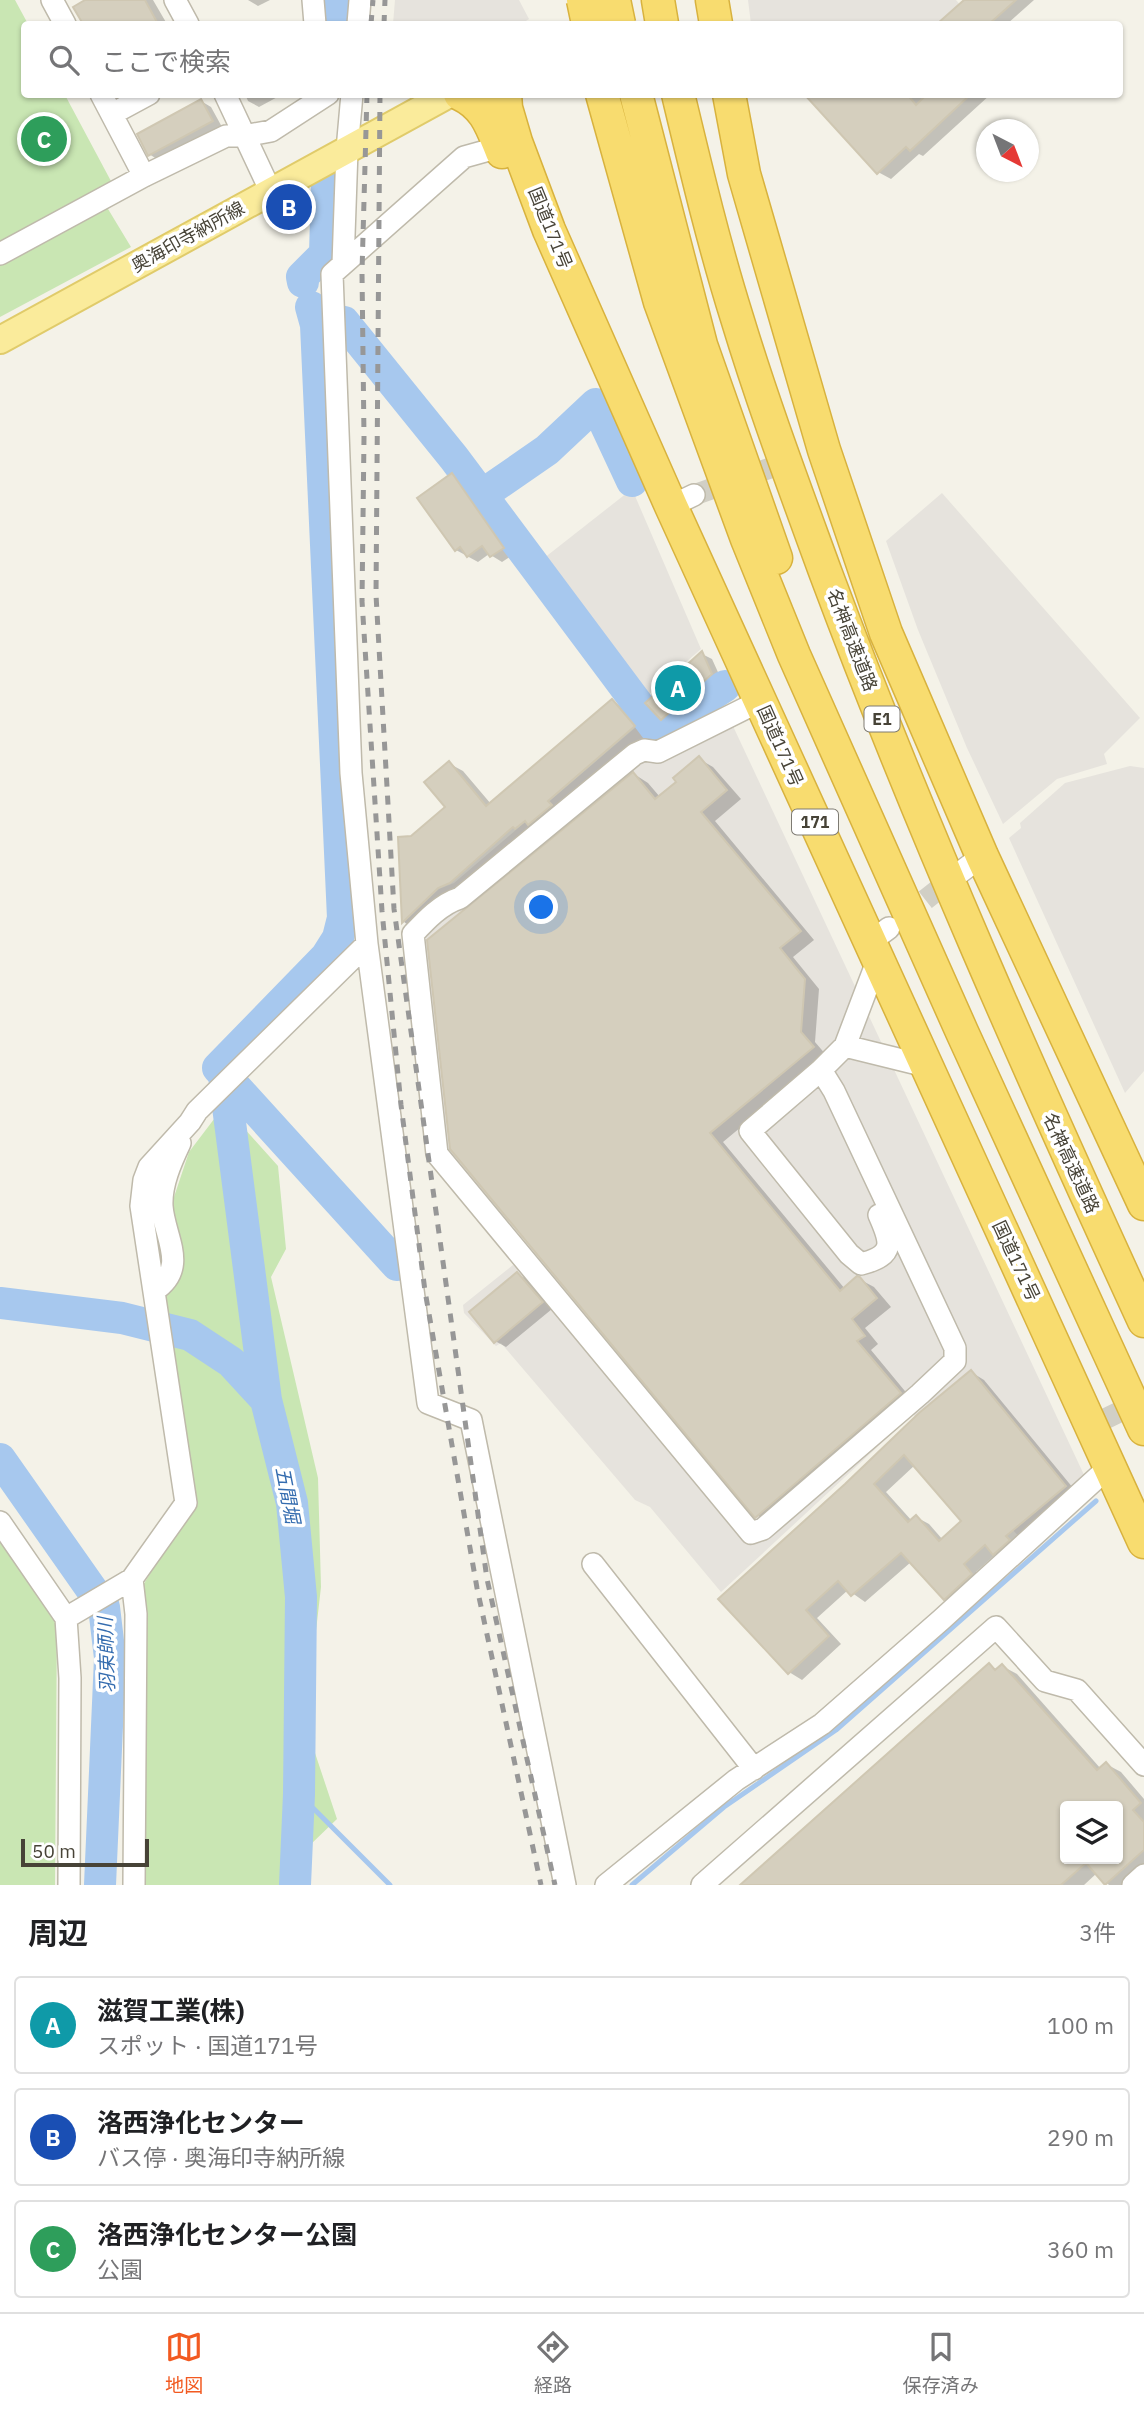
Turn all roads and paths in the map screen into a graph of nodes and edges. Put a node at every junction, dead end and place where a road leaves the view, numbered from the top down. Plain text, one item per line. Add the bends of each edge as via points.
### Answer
1 (52, 0) edge
2 (175, 0) edge
3 (313, 0) edge
4 (360, 0) edge
5 (583, 0) edge
6 (614, 0) edge
7 (634, 0) edge
8 (658, 0) edge
9 (712, 0) edge
10 (63, 21) edge
11 (186, 21) edge
12 (315, 21) edge
13 (358, 21) edge
14 (586, 21) edge
15 (593, 21) edge
16 (618, 21) edge
17 (662, 21) edge
18 (716, 21) edge
19 (103, 98) edge
20 (141, 98) edge
21 (227, 98) edge
22 (322, 98) edge
23 (352, 98) edge
24 (442, 98) edge
25 (469, 98) edge
26 (505, 98) edge
27 (603, 98) edge
28 (637, 98) edge
29 (679, 98) edge
30 (730, 98) edge
31 (111, 114) junction
32 (244, 136) junction
33 (500, 147) junction
34 (347, 150) junction
35 (144, 176) junction
36 (271, 192) junction
37 (0, 254) edge
38 (343, 264) junction
39 (595, 333) junction
40 (0, 340) edge
41 (740, 712) junction
42 (982, 856) junction
43 (954, 877) tunnel mouth
44 (879, 943) junction
45 (367, 944) junction
46 (962, 1032) junction
47 (845, 1045) junction
48 (926, 1066) junction
49 (821, 1070) junction
50 (1137, 1169) edge
51 (1144, 1204) edge
52 (1144, 1321) edge
53 (1144, 1429) edge
54 (1109, 1466) junction
55 (0, 1522) edge
56 (1144, 1542) edge
57 (593, 1564) dead end
58 (125, 1583) junction
59 (66, 1618) junction
60 (1144, 1765) edge
61 (754, 1769) junction
62 (1144, 1875) edge
63 (69, 1885) edge
64 (134, 1885) edge
65 (565, 1885) edge
66 (606, 1885) edge
67 (702, 1885) edge
68 (1133, 1885) edge

1 - 10 street
2 - 11 street
3 - 12 street
4 - 13 street
5 - 14 highway, bridge
6 - 16 highway, bridge
7 - 15 highway
8 - 17 highway
9 - 18 highway
19 - 31 street
20 - 31 street
21 - 32 street
22 - 32 street via 271,131
23 - 34 street
24 - 34 main road, 奥海印寺納所線
25 - 33 highway via 491,122
26 - 39 highway, 国道171号 / 171 via 549,230
27 - 46 highway, E1 via 660,302 747,539
28 - 46 highway, E1 via 701,345 815,670 874,825
29 - 52 highway, 名神高速道路 / E1 via 737,318 852,642 953,895
30 - 42 highway via 744,174 815,453
31 - 35 street
32 - 35 street via 226,136
32 - 36 street
33 - 38 street via 464,157
33 - 39 highway via 567,298
34 - 36 main road, 奥海印寺納所線
34 - 38 street
35 - 37 street
36 - 40 main road, 奥海印寺納所線
38 - 45 street via 332,274 342,589 351,773
39 - 41 highway, 国道171号 / 171 via 682,500
41 - 44 highway, 国道171号 / 171
41 - 49 street via 658,752 635,754 413,934 437,1154 751,1533 763,1529 955,1361 955,1348
42 - 43 street
42 - 50 highway
44 - 47 street
44 - 48 highway, 国道171号 / 171
45 - 58 street via 216,1092 149,1167 141,1206 186,1503
45 - 65 street via 428,1403 471,1420
46 - 53 highway, E1
47 - 48 street
47 - 49 street
48 - 54 highway, 国道171号 / 171 via 1098,1422
49 - 49 street via 750,1131 861,1264 887,1251 889,1238 825,1096
50 - 51 highway
54 - 56 highway, 国道171号 / 171
54 - 61 street via 822,1724
55 - 59 street
57 - 61 street
58 - 59 street
58 - 64 street via 135,1614
59 - 63 street
60 - 67 street via 1077,1690 1045,1681 996,1627
61 - 66 street
62 - 68 street

